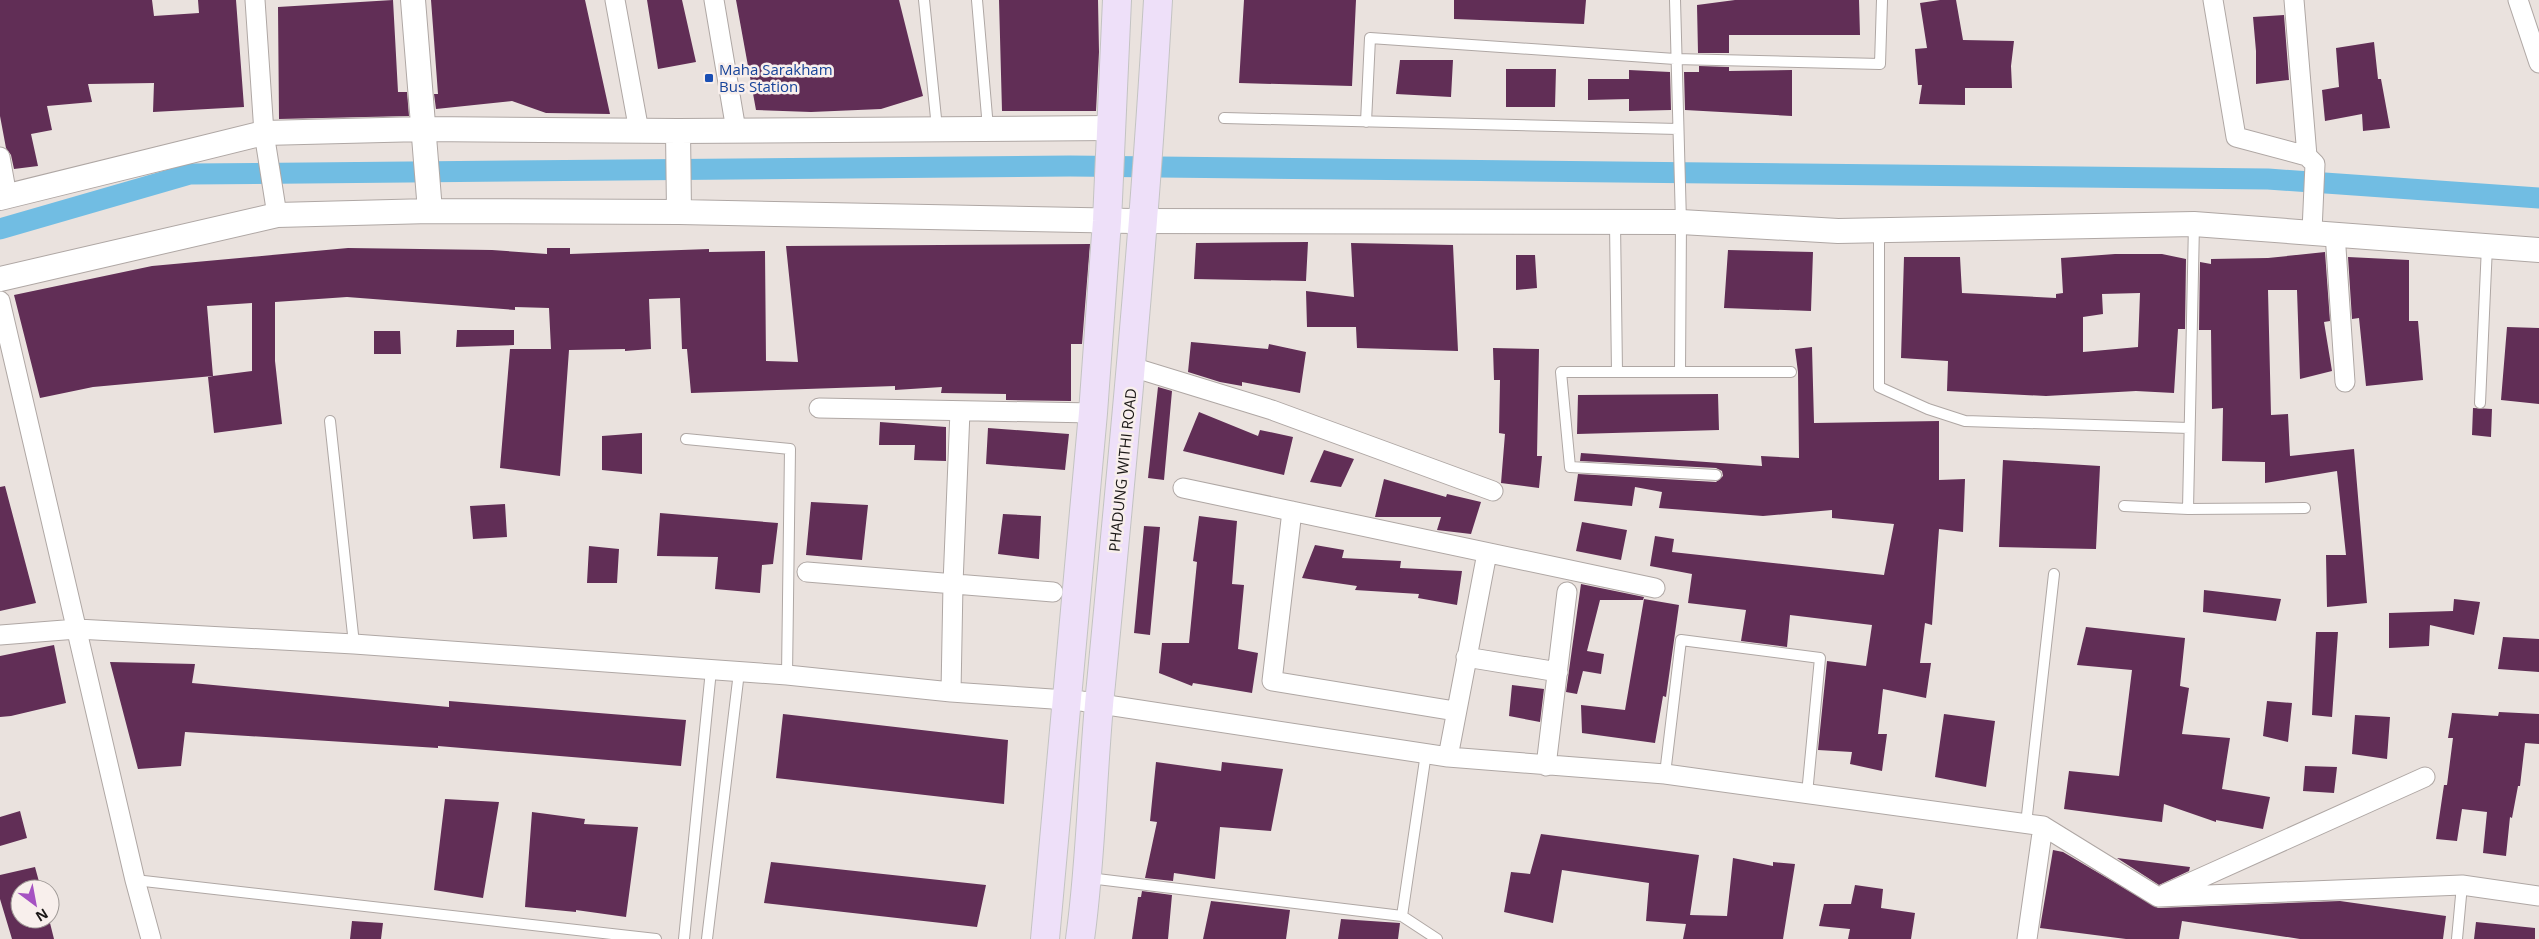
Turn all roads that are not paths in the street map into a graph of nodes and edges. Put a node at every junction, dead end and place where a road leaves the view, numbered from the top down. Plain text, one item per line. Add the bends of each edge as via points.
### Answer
1 (254, 0) edge
2 (413, 0) edge
3 (615, 0) edge
4 (714, 0) edge
5 (924, 0) edge
6 (977, 0) edge
7 (1117, 0) edge
8 (1158, 0) edge
9 (1675, 0) edge
10 (1882, 0) edge
11 (2213, 0) edge
12 (2294, 0) edge
13 (2518, 0) edge
14 (1675, 59) junction
15 (2539, 63) edge
16 (1224, 118) dead end
17 (1366, 122) junction
18 (937, 128) junction
19 (988, 128) junction
20 (423, 129) junction
21 (736, 130) junction
22 (639, 131) junction
23 (678, 131) junction
24 (264, 133) junction
25 (1678, 134) junction
26 (1110, 140) junction
27 (0, 157) edge
28 (2311, 160) junction
29 (4, 197) edge
30 (1107, 209) junction
31 (1145, 210) junction
32 (430, 211) junction
33 (679, 212) junction
34 (1680, 213) junction
35 (277, 215) junction
36 (1615, 223) junction
37 (2194, 224) junction
38 (2320, 228) junction
39 (1879, 230) junction
40 (2486, 246) junction
41 (2539, 250) edge
42 (0, 279) edge
43 (0, 301) edge
44 (1132, 367) junction
45 (1617, 372) junction
46 (1680, 372) junction
47 (1791, 372) dead end
48 (2345, 382) dead end
49 (2480, 403) dead end
50 (820, 408) dead end
51 (960, 410) junction
52 (1093, 413) junction
53 (330, 421) dead end
54 (2189, 428) junction
55 (686, 439) dead end
56 (1716, 475) dead end
57 (1183, 488) dead end
58 (1493, 491) dead end
59 (2124, 506) dead end
60 (2305, 508) dead end
61 (2188, 509) junction
62 (1292, 511) junction
63 (1487, 553) junction
64 (807, 572) dead end
65 (2054, 574) dead end
66 (953, 584) junction
67 (1655, 588) dead end
68 (1053, 592) dead end
69 (1567, 592) dead end
70 (77, 629) junction
71 (0, 635) edge
72 (354, 644) junction
73 (1466, 657) junction
74 (712, 670) junction
75 (739, 672) junction
76 (1558, 672) junction
77 (787, 675) junction
78 (951, 692) junction
79 (1066, 700) junction
80 (1099, 703) junction
81 (1455, 711) junction
82 (1426, 754) junction
83 (1448, 757) junction
84 (1546, 766) junction
85 (1665, 774) junction
86 (2425, 777) dead end
87 (1807, 794) junction
88 (2035, 825) junction
89 (1089, 878) junction
90 (135, 880) junction
91 (2462, 886) junction
92 (2539, 896) edge
93 (2158, 898) junction
94 (1402, 916) junction
95 (151, 939) edge
96 (656, 939) edge
97 (684, 939) edge
98 (707, 939) edge
99 (1045, 939) edge
100 (1080, 939) edge
101 (1437, 939) edge
102 (2028, 939) edge
103 (2457, 939) edge

1 - 24 street
2 - 20 street
3 - 22 street
4 - 21 street
5 - 18 lane
6 - 19 lane
7 - 26 main road
8 - 31 main road, PHADUNG WITHI ROAD
9 - 14 lane
10 - 14 lane via 1880,64
11 - 28 street via 2236,137
12 - 28 street
13 - 15 street
14 - 17 lane via 1370,38
14 - 25 lane
16 - 17 lane
17 - 25 lane
18 - 19 street
18 - 21 street
19 - 26 street
20 - 22 street
20 - 24 street
20 - 32 street
21 - 23 street
22 - 23 street
23 - 33 street
24 - 29 street
24 - 35 street
25 - 34 lane
26 - 30 main road
27 - 29 street
28 - 38 street
30 - 31 street
30 - 33 street
30 - 52 main road
31 - 36 street
31 - 44 main road, PHADUNG WITHI ROAD
32 - 33 street
32 - 35 street
34 - 36 street
34 - 39 street via 1838,231
34 - 46 lane
35 - 42 street
36 - 45 lane
37 - 38 street
37 - 39 street
37 - 54 lane
38 - 40 street
38 - 48 street
39 - 54 lane via 1879,387 1965,422
40 - 41 street
40 - 49 lane
43 - 70 street
44 - 58 street via 1272,410
44 - 80 main road, PHADUNG WITHI ROAD
45 - 46 lane
45 - 56 lane via 1560,372 1570,467
46 - 47 lane
50 - 51 street
51 - 52 street
51 - 66 street
52 - 79 main road
53 - 72 lane
54 - 61 lane
55 - 77 lane via 790,449
57 - 62 street
59 - 61 lane
60 - 61 lane
62 - 63 street
62 - 81 street via 1272,681
63 - 67 street
63 - 73 street
64 - 66 street
65 - 88 lane
66 - 68 street
66 - 78 street
69 - 76 street
70 - 71 street
70 - 72 street
70 - 90 street
72 - 74 street
73 - 76 street
73 - 81 street
74 - 75 street
74 - 97 lane
75 - 77 street
75 - 98 lane
76 - 84 street
77 - 78 street
78 - 79 street
79 - 80 street
79 - 99 main road
80 - 82 street
80 - 89 main road, PHADUNG WITHI ROAD
81 - 83 street
82 - 83 street
82 - 94 lane
83 - 84 street
84 - 85 street
85 - 87 street
85 - 87 lane via 1681,640 1820,658
86 - 93 street
87 - 88 street
88 - 93 street
88 - 102 street
89 - 94 lane
89 - 100 main road, PHADUNG WITHI ROAD
90 - 95 street
90 - 96 lane
91 - 92 street
91 - 93 street
91 - 103 lane
94 - 101 lane

